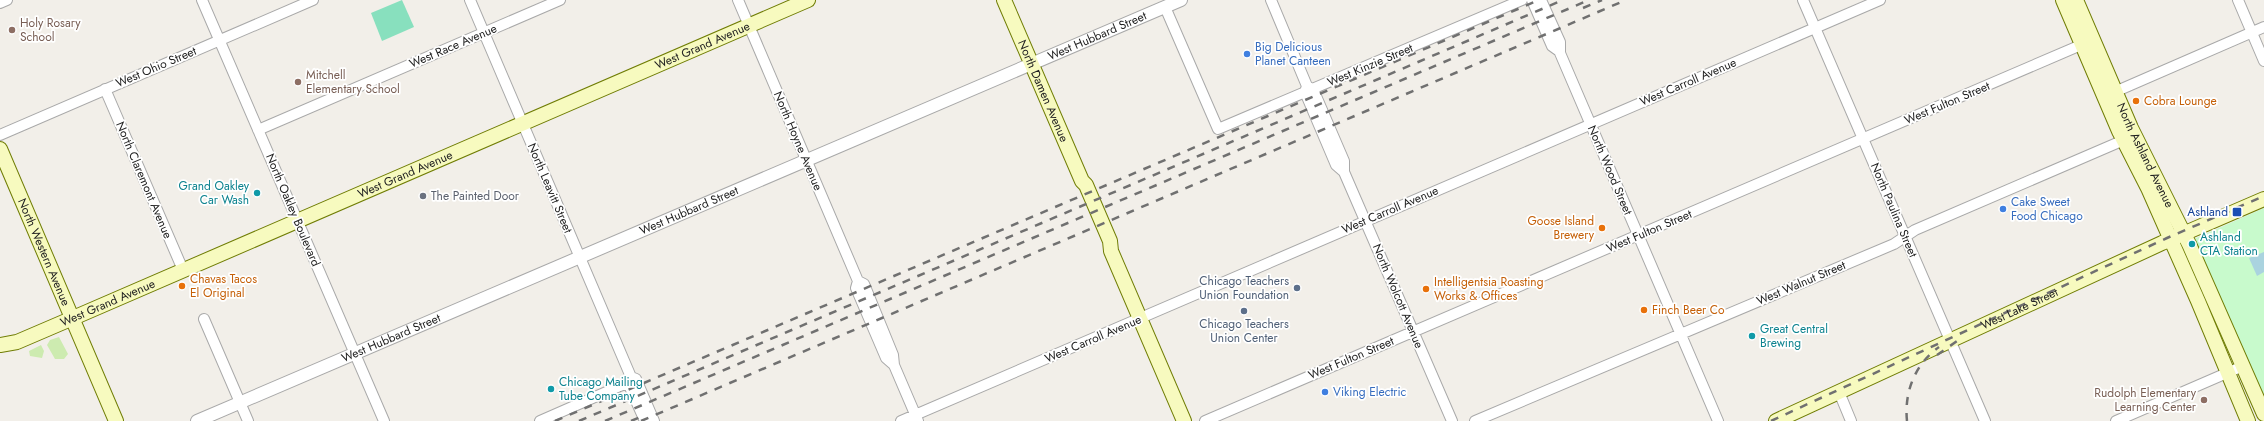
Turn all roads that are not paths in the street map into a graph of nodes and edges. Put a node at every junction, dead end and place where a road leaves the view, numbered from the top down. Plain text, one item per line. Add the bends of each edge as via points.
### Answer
1 (7, 0) edge
2 (202, 0) edge
3 (313, 0) edge
4 (470, 0) edge
5 (560, 0) edge
6 (738, 0) edge
7 (808, 0) edge
8 (1004, 0) edge
9 (1181, 0) edge
10 (1271, 0) edge
11 (1522, 0) edge
12 (1532, 0) edge
13 (1541, 0) edge
14 (1803, 0) edge
15 (1880, 0) edge
16 (2063, 0) edge
17 (2076, 0) edge
18 (2238, 0) edge
19 (0, 3) edge
20 (1165, 7) junction
21 (749, 25) junction
22 (2264, 27) edge
23 (1815, 28) junction
24 (484, 33) junction
25 (2252, 33) junction
26 (219, 40) junction
27 (2088, 42) junction
28 (1559, 51) junction
29 (2264, 61) edge
30 (1032, 64) junction
31 (105, 89) junction
32 (1308, 89) junction
33 (2110, 94) junction
34 (523, 124) junction
35 (1590, 124) junction
36 (258, 130) junction
37 (0, 135) edge
38 (1863, 139) junction
39 (2125, 141) junction
40 (0, 149) edge
41 (806, 160) junction
42 (2264, 199) edge
43 (298, 221) junction
44 (1365, 221) junction
45 (1638, 235) junction
46 (1905, 236) junction
47 (2173, 238) junction
48 (580, 257) junction
49 (183, 270) junction
50 (73, 318) junction
51 (1140, 318) junction
52 (204, 319) dead end
53 (1413, 332) junction
54 (1681, 334) junction
55 (1950, 341) junction
56 (0, 345) edge
57 (355, 354) junction
58 (2243, 366) junction
59 (2227, 373) junction
60 (632, 380) junction
61 (1839, 392) junction
62 (240, 403) junction
63 (2264, 414) edge
64 (917, 418) edge
65 (116, 421) edge
66 (197, 421) edge
67 (248, 421) edge
68 (384, 421) edge
69 (540, 421) edge
70 (646, 421) edge
71 (654, 421) edge
72 (901, 421) edge
73 (1184, 421) edge
74 (1205, 421) edge
75 (1452, 421) edge
76 (1475, 421) edge
77 (1718, 421) edge
78 (1776, 421) edge
79 (1851, 421) edge
80 (1985, 421) edge
81 (2116, 421) edge
82 (2248, 421) edge

1 - 19 street
2 - 26 street, North Oakley Boulevard
3 - 26 street, West Ohio Street
4 - 24 street, North Leavitt Street
5 - 24 street, West Race Avenue
6 - 21 street, North Hoyne Avenue
7 - 21 main road, West Grand Avenue
8 - 30 main road, North Damen Avenue
9 - 20 street, West Hubbard Street
10 - 32 street, North Wolcott Avenue
11 - 32 street, West Kinzie Street
12 - 28 street, North Wood Street via 1552,46
13 - 28 street, North Wood Street via 1560,42
14 - 23 street, North Paulina Street
15 - 23 street, West Carroll Avenue
16 - 27 main road, North Ashland Avenue
17 - 27 main road, North Ashland Avenue
18 - 25 street
20 - 30 street, West Hubbard Street
20 - 32 street, West Kinzie Street via 1218,129
21 - 34 main road, West Grand Avenue
21 - 41 street, North Hoyne Avenue
22 - 25 street
23 - 35 street, West Carroll Avenue
23 - 38 street, North Paulina Street
24 - 34 street, North Leavitt Street
24 - 36 street, West Race Avenue
25 - 29 street
25 - 33 street
26 - 31 street, West Ohio Street
26 - 36 street, North Oakley Boulevard
27 - 33 main road, North Ashland Avenue
27 - 38 street, West Fulton Street
28 - 35 street, North Wood Street
30 - 41 street, West Hubbard Street
30 - 51 main road, North Damen Avenue via 1110,241 1111,251
31 - 37 street, West Ohio Street
31 - 49 street, North Claremont Avenue
32 - 44 street, North Wolcott Avenue via 1344,161 1344,172
33 - 39 main road, North Ashland Avenue
33 - 47 main road, North Ashland Avenue via 2131,128
34 - 43 main road, West Grand Avenue
34 - 48 street, North Leavitt Street
35 - 44 street, West Carroll Avenue
35 - 45 street, North Wood Street
36 - 43 street, North Oakley Boulevard
38 - 45 street, West Fulton Street
38 - 46 street, North Paulina Street
39 - 46 street, West Walnut Street
39 - 47 main road, North Ashland Avenue via 2141,192
40 - 50 main road, North Western Avenue
41 - 48 street, West Hubbard Street
41 - 64 street, North Hoyne Avenue via 858,281 856,288 886,358 894,365
42 - 47 main road, West Lake Street
43 - 49 main road, West Grand Avenue
43 - 57 street, North Oakley Boulevard
44 - 51 street, West Carroll Avenue
44 - 53 street, North Wolcott Avenue
45 - 53 street, West Fulton Street
45 - 54 street, North Wood Street
46 - 54 street, West Walnut Street via 1894,244
46 - 55 street, North Paulina Street
47 - 55 main road, West Lake Street
47 - 58 main road, North Ashland Avenue via 2217,308
47 - 59 main road, North Ashland Avenue
48 - 57 street, West Hubbard Street
48 - 60 street, North Leavitt Street
49 - 50 main road, West Grand Avenue
50 - 56 main road, West Grand Avenue via 17,342
50 - 65 main road, North Western Avenue
51 - 64 street, West Carroll Avenue
51 - 73 main road, North Damen Avenue
52 - 62 street
53 - 74 street, West Fulton Street
53 - 75 street, North Wolcott Avenue
54 - 76 street, West Walnut Street
54 - 77 street, North Wood Street
55 - 61 main road, West Lake Street
55 - 80 street, North Paulina Street
57 - 62 street, West Hubbard Street
57 - 68 street, North Oakley Boulevard
58 - 59 street
58 - 63 main road, North Ashland Avenue
59 - 81 street
59 - 82 main road, North Ashland Avenue
60 - 69 street
60 - 70 street, North Leavitt Street
60 - 71 street, North Leavitt Street
61 - 78 main road, West Lake Street
61 - 79 street
62 - 66 street, West Hubbard Street
62 - 67 street
64 - 72 street, West Carroll Avenue

